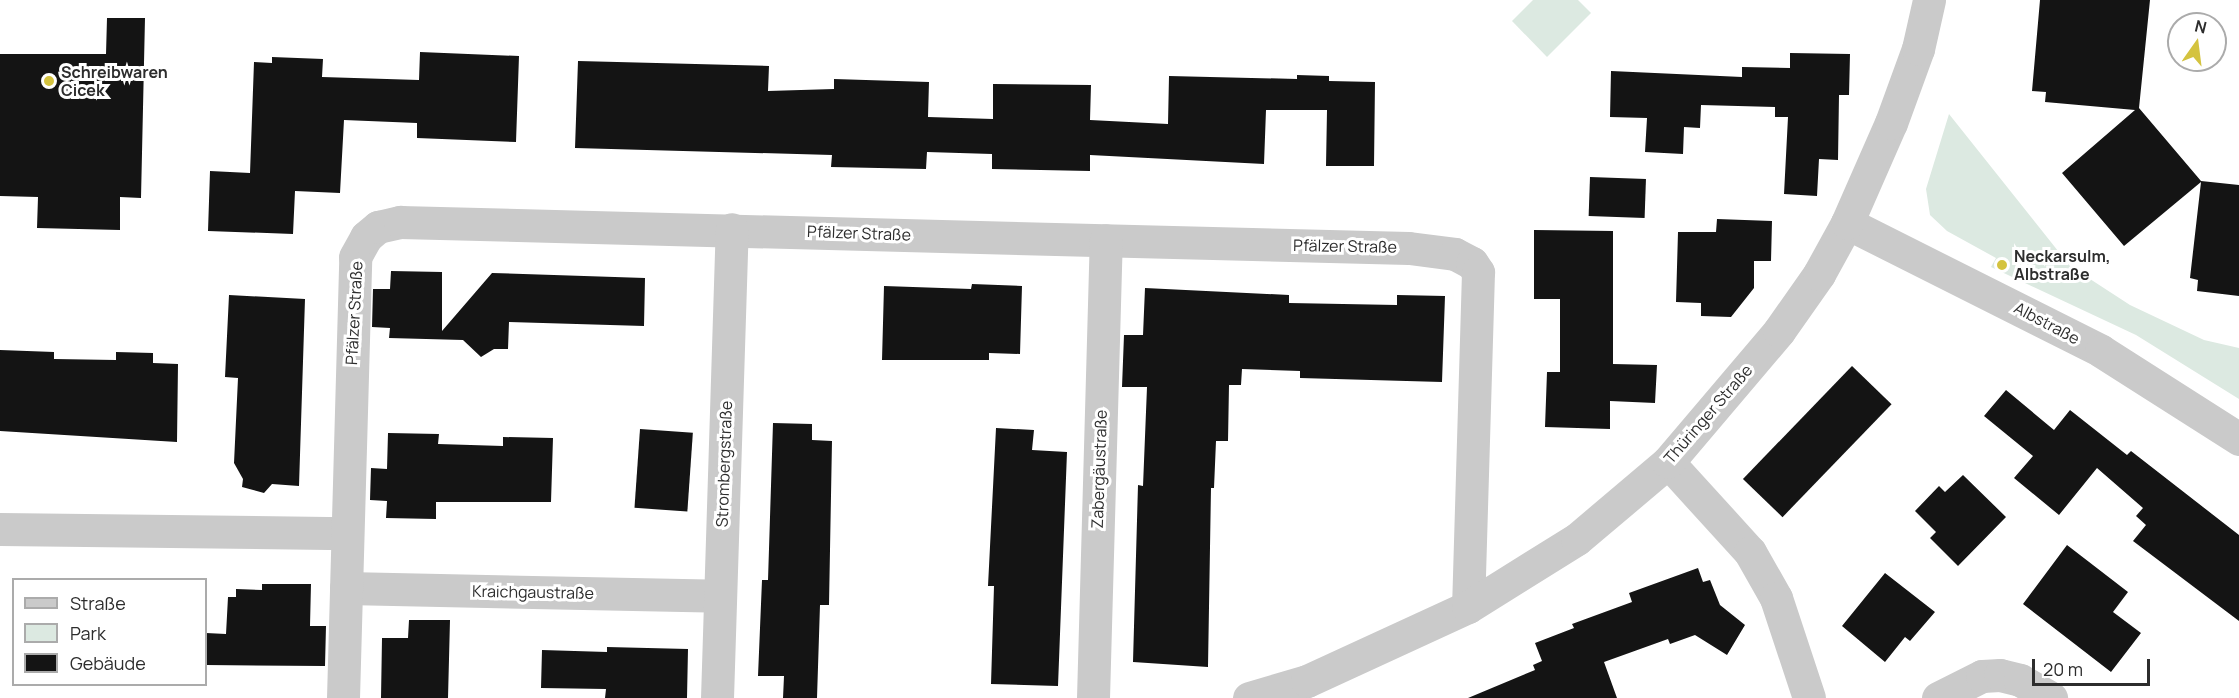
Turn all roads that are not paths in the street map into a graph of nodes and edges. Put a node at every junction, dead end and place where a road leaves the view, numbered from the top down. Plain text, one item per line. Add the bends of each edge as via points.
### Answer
1 (1929, 0) edge
2 (1847, 223) junction
3 (732, 229) junction
4 (1106, 240) junction
5 (2239, 439) edge
6 (1668, 462) junction
7 (0, 529) edge
8 (347, 533) junction
9 (346, 588) junction
10 (720, 596) junction
11 (1468, 607) junction
12 (343, 698) edge
13 (717, 698) edge
14 (1093, 698) edge
15 (1249, 698) edge
16 (1809, 698) edge
17 (1938, 698) edge
18 (2051, 698) edge

1 - 2 street, Thüringer Straße via 1918,49 1895,112
2 - 5 street, Albstraße via 2101,351
2 - 6 street, Thüringer Straße via 1819,274 1779,331
3 - 4 street, Pfälzer Straße
3 - 8 street, Pfälzer Straße via 400,222 378,227 366,237 356,257
3 - 10 street, Strombergstraße
4 - 11 street, Pfälzer Straße via 1410,248 1455,254 1472,263 1478,272
4 - 14 street, Zabergäustraße
6 - 11 street, Thüringer Straße via 1577,539
6 - 16 street via 1750,552 1776,598
7 - 8 street
8 - 9 street, Pfälzer Straße
9 - 10 street, Kraichgaustraße
9 - 12 street, Pfälzer Straße
10 - 13 street, Strombergstraße
11 - 15 street, Thüringer Straße via 1307,681
17 - 18 street via 1982,676 2000,675 2020,680

